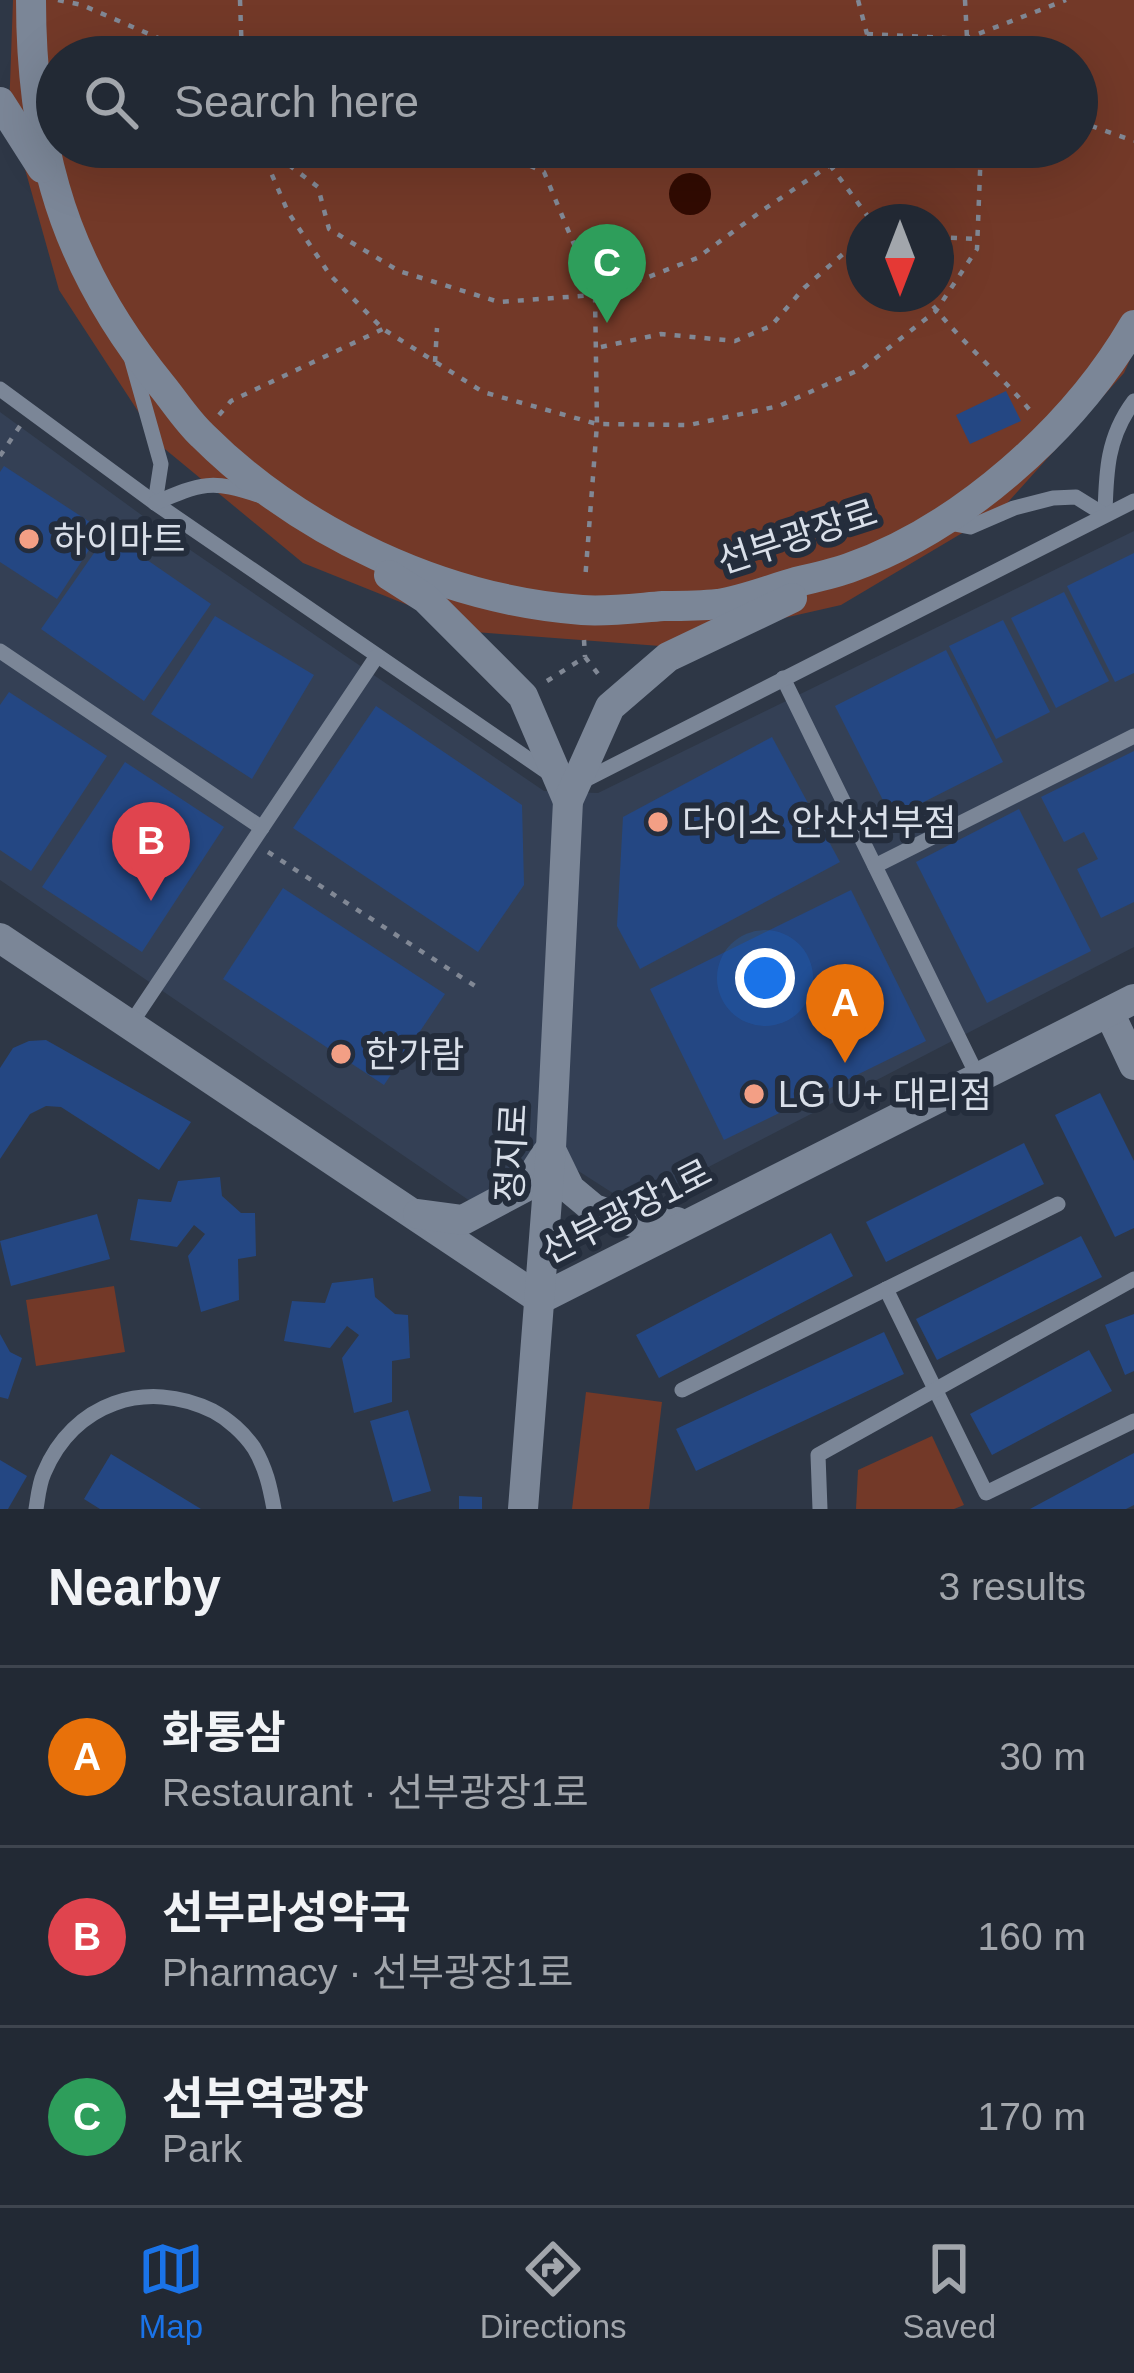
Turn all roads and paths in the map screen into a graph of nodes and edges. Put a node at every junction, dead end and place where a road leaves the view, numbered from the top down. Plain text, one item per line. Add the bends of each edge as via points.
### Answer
1 (31, 0) edge
2 (58, 0) edge
3 (92, 0) edge
4 (240, 0) edge
5 (858, 0) edge
6 (965, 0) edge
7 (1066, 0) edge
8 (82, 5) junction
9 (867, 34) joint
10 (154, 36) edge
11 (241, 36) edge
12 (900, 36) edge
13 (965, 36) edge
14 (975, 36) edge
15 (36, 96) edge
16 (0, 102) edge
17 (1098, 128) edge
18 (1134, 141) edge
19 (36, 159) edge
20 (42, 168) edge
21 (50, 168) edge
22 (271, 168) edge
23 (292, 168) edge
24 (535, 168) edge
25 (826, 168) edge
26 (832, 168) edge
27 (980, 168) edge
28 (55, 189) junction
29 (859, 204) edge
30 (954, 238) edge
31 (977, 239) junction
32 (846, 253) edge
33 (954, 283) edge
34 (595, 295) junction
35 (935, 312) edge
36 (937, 312) edge
37 (437, 328) dead end
38 (383, 329) junction
39 (1132, 335) edge
40 (126, 341) junction
41 (601, 346) dead end
42 (435, 362) junction
43 (0, 389) edge
44 (1134, 400) edge
45 (30, 411) junction
46 (597, 424) junction
47 (201, 435) junction
48 (1049, 435) junction
49 (0, 456) edge
50 (1134, 501) edge
51 (155, 503) junction
52 (284, 504) junction
53 (1105, 515) junction
54 (940, 522) junction
55 (850, 567) junction
56 (583, 610) junction
57 (0, 651) edge
58 (377, 656) junction
59 (783, 678) junction
60 (524, 695) junction
61 (618, 700) junction
62 (1134, 736) edge
63 (566, 788) junction
64 (257, 835) junction
65 (875, 866) junction
66 (4, 950) edge
67 (475, 986) dead end
68 (1121, 1005) edge
69 (130, 1025) junction
70 (1134, 1065) edge
71 (978, 1077) junction
72 (550, 1148) junction
73 (1058, 1204) dead end
74 (412, 1214) junction
75 (695, 1220) junction
76 (1134, 1279) edge
77 (886, 1289) junction
78 (540, 1299) junction
79 (682, 1390) dead end
80 (935, 1390) junction
81 (1134, 1421) edge
82 (36, 1509) edge
83 (274, 1509) edge
84 (523, 1509) edge
85 (820, 1509) edge

1 - 15 street, 선부광장로
2 - 8 path
3 - 8 path
4 - 11 path
5 - 9 path
6 - 13 path
7 - 14 path
8 - 10 path
9 - 12 path
16 - 19 street
17 - 18 path
20 - 28 street
21 - 28 street, 선부광장로
22 - 38 path via 288,212 330,275
23 - 34 path via 319,187 328,229 399,272 499,302
24 - 34 path via 544,172
25 - 34 path via 697,258
26 - 29 path
27 - 31 path
28 - 40 street, 선부광장로
30 - 31 path
31 - 33 path
32 - 41 path via 771,326 735,341 661,334
34 - 46 path
35 - 46 path via 863,368 779,406 689,425
36 - 48 path
37 - 42 path
38 - 42 path
38 - 47 path via 231,401
39 - 48 street, 선부광장로
40 - 47 street, 선부광장로
40 - 51 lane via 161,464
42 - 46 path via 483,392
43 - 45 lane
44 - 53 lane via 1106,462
45 - 49 path
45 - 51 lane
46 - 56 path
47 - 52 street, 선부광장로
48 - 54 street, 선부광장로
50 - 53 lane
51 - 52 lane via 194,486 228,485
51 - 58 lane
52 - 56 street, 선부광장로 via 377,557 478,593
52 - 60 street via 424,598
53 - 54 lane via 1076,497 970,526
53 - 59 lane
54 - 55 street, 선부광장로
55 - 56 street, 선부광장로 via 719,604
55 - 61 street via 668,657
57 - 64 lane
58 - 63 lane
58 - 64 lane
59 - 63 lane
59 - 65 lane
60 - 61 path via 585,657
60 - 63 street
61 - 63 street
62 - 65 lane
63 - 72 street, 정지로
64 - 67 path
64 - 69 lane
65 - 71 lane
66 - 69 street, 선부광장1로
68 - 70 street
68 - 71 street, 선부광장1로
69 - 74 street, 선부광장1로
71 - 75 street, 선부광장1로
72 - 74 street via 525,1187 501,1202 463,1220
72 - 75 street via 570,1189 594,1209 642,1225
72 - 78 street, 정지로
73 - 77 lane
74 - 78 street, 선부광장1로
75 - 78 street, 선부광장1로
76 - 80 lane
77 - 79 lane
77 - 80 lane
78 - 84 street, 정지로
80 - 81 lane via 986,1493
80 - 85 lane via 818,1455
82 - 83 lane via 59,1444 85,1418 155,1395 225,1418 251,1444

